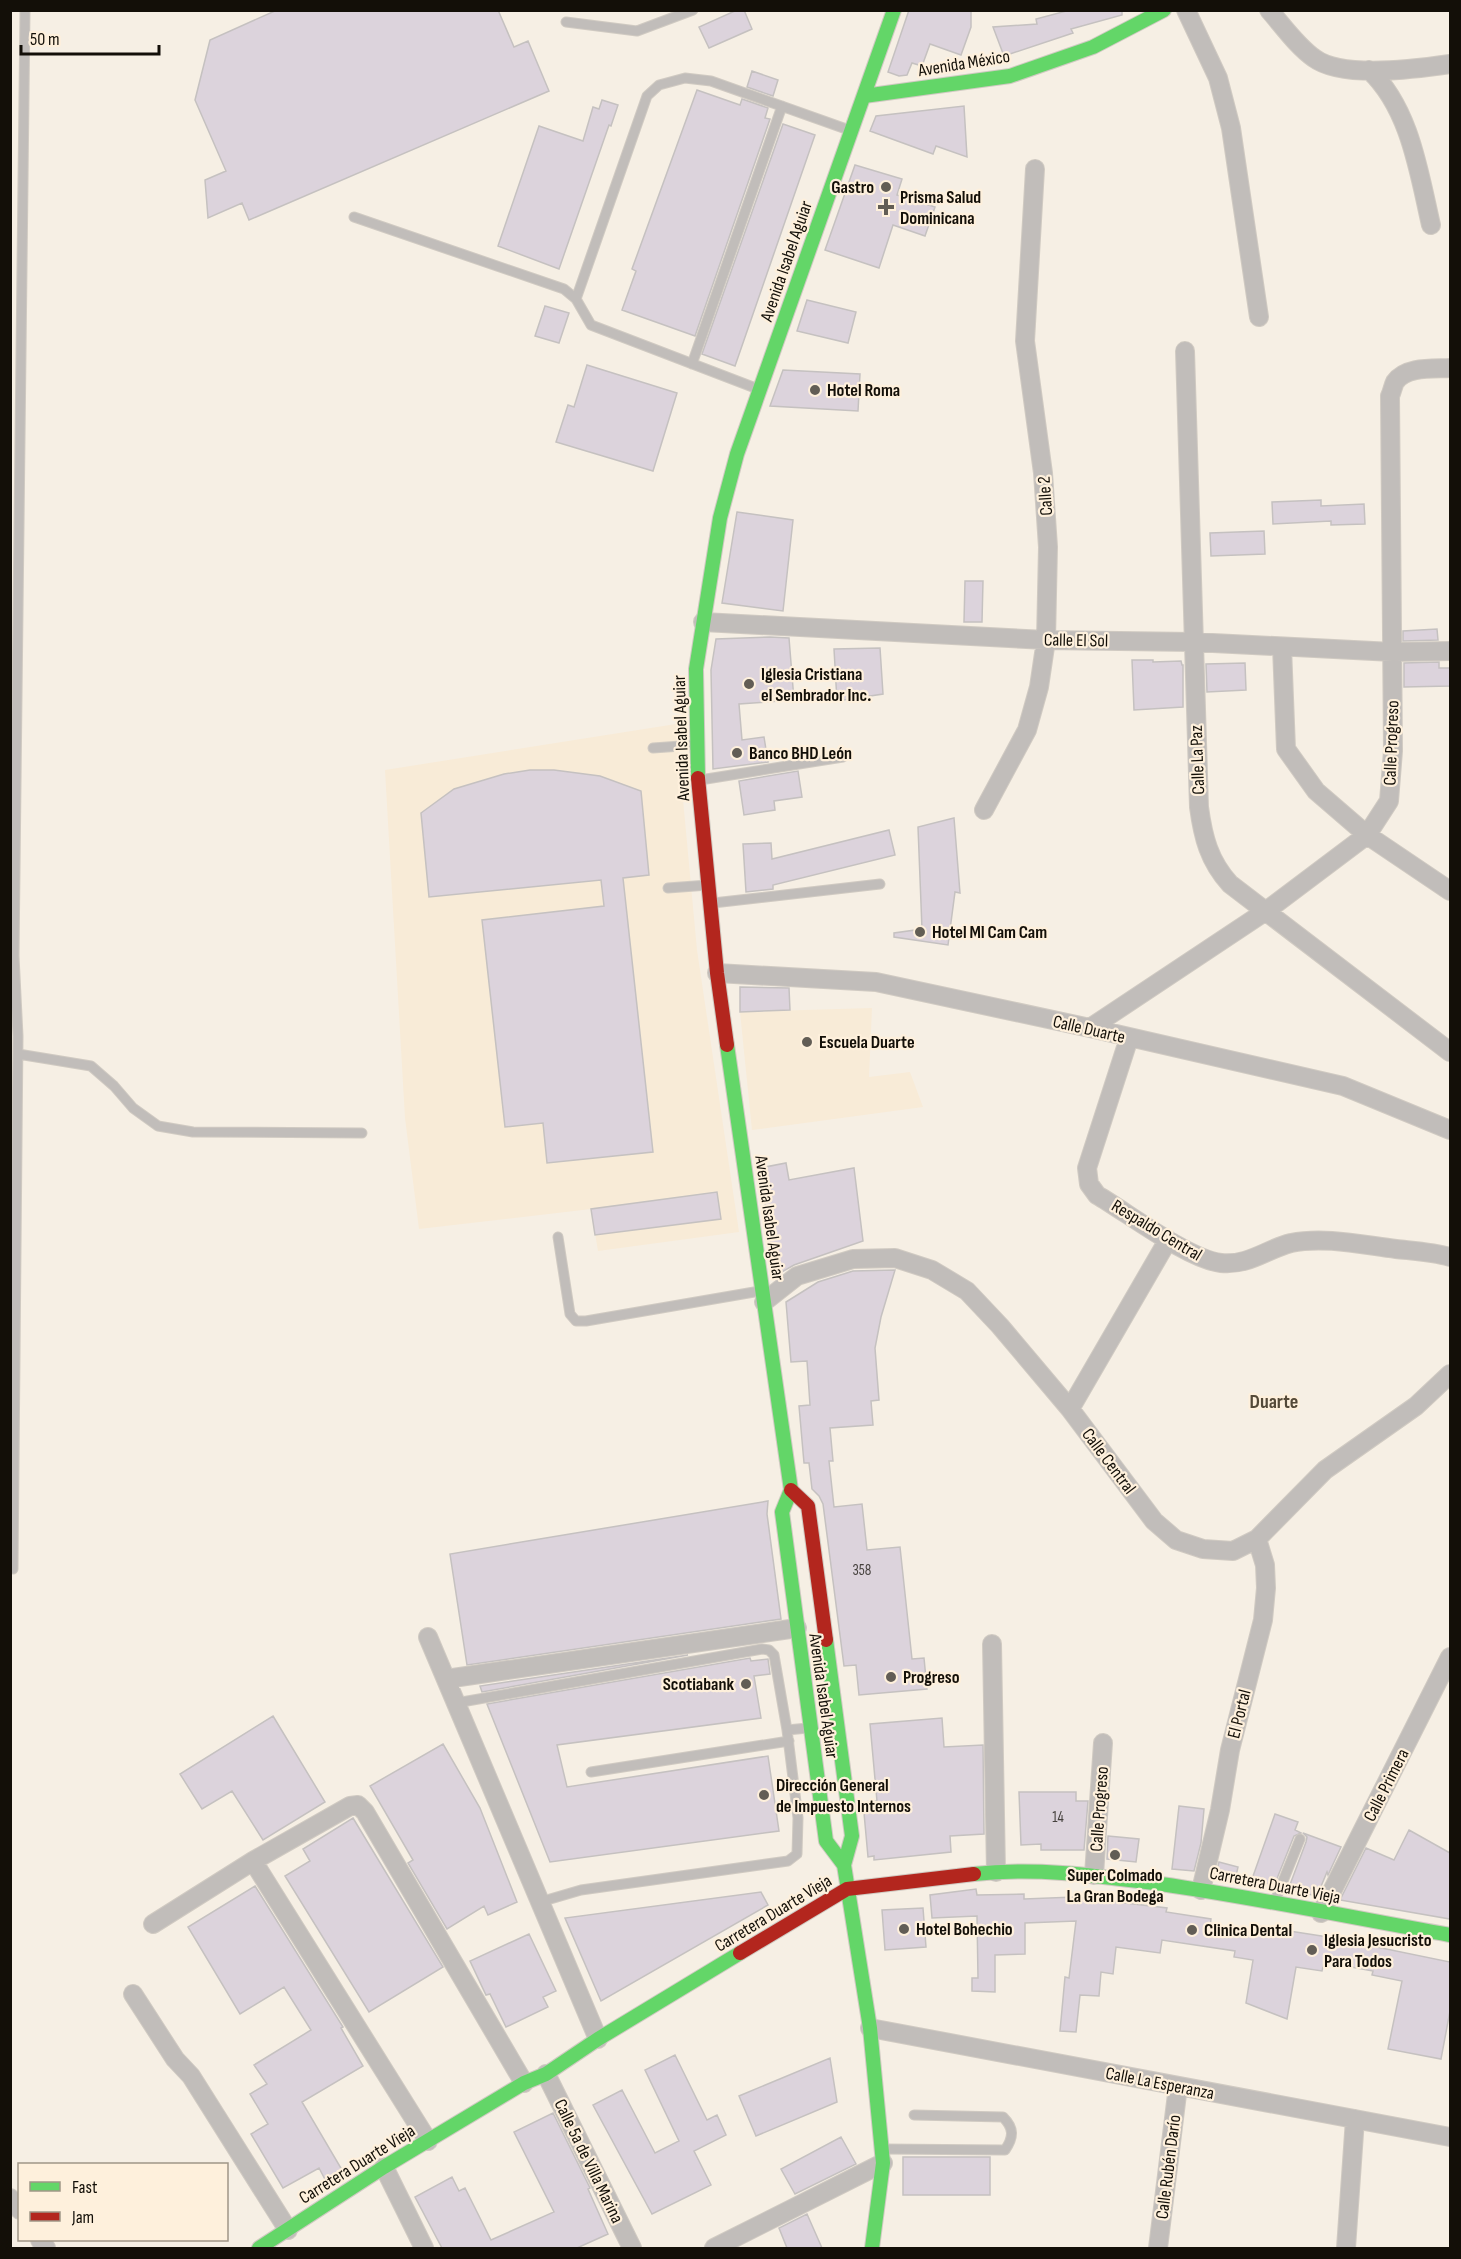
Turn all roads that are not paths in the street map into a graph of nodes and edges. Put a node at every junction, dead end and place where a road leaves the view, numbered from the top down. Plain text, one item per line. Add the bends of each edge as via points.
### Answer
1 (25, 10) edge
2 (693, 10) edge
3 (894, 10) edge
4 (1164, 10) edge
5 (1186, 10) edge
6 (1269, 10) edge
7 (566, 22) dead end
8 (1450, 64) edge
9 (1369, 70) junction
10 (864, 96) junction
11 (782, 106) junction
12 (852, 131) junction
13 (1035, 170) dead end
14 (354, 217) dead end
15 (1431, 225) dead end
16 (576, 299) junction
17 (1259, 317) dead end
18 (1185, 351) dead end
19 (692, 364) junction
20 (1450, 368) edge
21 (760, 390) junction
22 (703, 622) junction
23 (1046, 640) junction
24 (1193, 642) junction
25 (1282, 646) junction
26 (1450, 651) edge
27 (1392, 652) junction
28 (697, 745) junction
29 (653, 748) dead end
30 (843, 757) dead end
31 (698, 780) junction
32 (984, 810) dead end
33 (1367, 835) junction
34 (880, 884) dead end
35 (708, 885) junction
36 (668, 888) dead end
37 (1450, 891) edge
38 (710, 903) junction
39 (1266, 911) junction
40 (12, 956) edge
41 (717, 973) junction
42 (1090, 1028) junction
43 (1129, 1038) junction
44 (1450, 1052) edge
45 (18, 1054) junction
46 (1450, 1130) edge
47 (362, 1133) dead end
48 (558, 1236) dead end
49 (1168, 1240) junction
50 (1450, 1257) edge
51 (763, 1297) junction
52 (1450, 1374) edge
53 (1071, 1409) junction
54 (791, 1490) junction
55 (1257, 1539) junction
56 (13, 1569) dead end
57 (823, 1625) junction
58 (797, 1628) junction
59 (428, 1637) dead end
60 (992, 1644) dead end
61 (1450, 1657) edge
62 (446, 1679) junction
63 (456, 1704) junction
64 (810, 1728) junction
65 (787, 1730) junction
66 (789, 1741) junction
67 (1103, 1743) dead end
68 (591, 1772) dead end
69 (1300, 1839) dead end
70 (253, 1861) junction
71 (844, 1866) junction
72 (996, 1872) junction
73 (1094, 1875) junction
74 (847, 1889) junction
75 (1201, 1890) junction
76 (540, 1902) junction
77 (1274, 1904) junction
78 (1321, 1912) junction
79 (153, 1924) dead end
80 (1450, 1935) edge
81 (133, 1994) dead end
82 (870, 2028) junction
83 (598, 2040) junction
84 (546, 2074) junction
85 (524, 2083) junction
86 (1178, 2086) junction
87 (914, 2115) dead end
88 (1354, 2119) junction
89 (1450, 2137) edge
90 (428, 2140) junction
91 (882, 2156) junction
92 (384, 2167) junction
93 (288, 2230) junction
94 (259, 2248) edge
95 (424, 2248) edge
96 (632, 2248) edge
97 (714, 2248) edge
98 (872, 2248) edge
99 (1158, 2248) edge
100 (1346, 2248) edge

1 - 40 lane
2 - 7 lane via 637,31
3 - 10 main road, Avenida Isabel Aguiar
4 - 10 main road, Avenida México via 1093,47 1010,76
5 - 17 street via 1218,78 1231,128
6 - 9 street via 1313,57 1343,70
8 - 9 street
9 - 15 street via 1382,83 1404,128
10 - 12 main road, Avenida Isabel Aguiar
11 - 12 lane
11 - 16 lane via 711,81 685,78 659,86 647,96
11 - 19 lane
12 - 21 main road, Avenida Isabel Aguiar
13 - 23 street, Calle 2 via 1025,341 1046,505
14 - 16 lane via 564,289
16 - 19 lane via 591,326
18 - 24 street, Calle La Paz
19 - 21 lane
20 - 27 street, Calle Progreso via 1407,374 1396,381 1390,396
21 - 22 main road, Avenida Isabel Aguiar via 720,518
22 - 23 street, Calle El Sol
22 - 28 main road, Avenida Isabel Aguiar via 696,669
23 - 24 street, Calle El Sol
23 - 32 street, Calle 2 via 1027,730
24 - 25 street, Calle El Sol
24 - 39 street, Calle La Paz via 1203,833 1218,870
25 - 27 street, Calle El Sol
25 - 33 street via 1286,749 1316,792
26 - 27 street, Calle El Sol
27 - 33 street, Calle Progreso via 1389,801
28 - 29 lane
28 - 31 main road, Avenida Isabel Aguiar
30 - 31 lane
31 - 35 main road, Avenida Isabel Aguiar
33 - 37 street
33 - 39 street, Calle Progreso
34 - 38 lane
35 - 36 lane
35 - 38 main road, Avenida Isabel Aguiar
38 - 41 main road, Avenida Isabel Aguiar
39 - 42 street, Calle Progreso
39 - 44 street, Calle La Paz
40 - 45 lane
41 - 42 street, Calle Duarte via 876,982
41 - 51 main road, Avenida Isabel Aguiar
42 - 43 street, Calle Duarte
43 - 46 street, Calle Duarte via 1343,1086
43 - 49 street, Respaldo Central via 1087,1176 1098,1195
45 - 47 lane via 91,1066 133,1108 158,1126 193,1132
45 - 56 lane
48 - 51 lane via 570,1314 576,1321
49 - 50 street, Respaldo Central via 1206,1260 1222,1263 1240,1263 1290,1243 1310,1241
49 - 53 street
51 - 53 street, Calle Central via 797,1276 853,1259 895,1258 932,1270 968,1291
51 - 54 main road, Avenida Isabel Aguiar
52 - 55 street, Calle Central via 1416,1406 1326,1470
53 - 55 street, Calle Central via 1154,1521 1176,1540 1203,1549 1233,1551
54 - 57 main road, Avenida Isabel Aguiar via 808,1506
54 - 58 main road, Avenida Isabel Aguiar via 782,1512
55 - 75 street, El Portal via 1265,1565 1263,1620 1230,1750
57 - 58 main road
57 - 71 main road, Avenida Isabel Aguiar via 852,1836
58 - 62 street
58 - 64 main road, Avenida Isabel Aguiar
59 - 62 street
60 - 72 street
61 - 78 street, Calle Primera
62 - 63 street
63 - 65 lane via 762,1649 774,1655
63 - 76 street
64 - 65 lane
64 - 71 main road, Avenida Isabel Aguiar via 826,1841
65 - 66 lane
66 - 68 lane
66 - 76 lane via 798,1818 797,1854 788,1862 581,1890
67 - 73 street, Calle Progreso
69 - 77 lane
70 - 79 street
70 - 85 street via 358,1805
70 - 90 street
71 - 74 main road, Avenida Isabel Aguiar
72 - 73 main road, Carretera Duarte Vieja
72 - 74 main road, Carretera Duarte Vieja
73 - 75 main road, Carretera Duarte Vieja
74 - 82 main road, Avenida Isabel Aguiar
74 - 83 main road, Carretera Duarte Vieja
75 - 77 main road, Carretera Duarte Vieja
76 - 83 street
77 - 78 main road, Carretera Duarte Vieja
78 - 80 main road, Carretera Duarte Vieja
81 - 93 street via 175,2059 191,2076
82 - 86 street, Calle La Esperanza
82 - 91 main road, Avenida Isabel Aguiar
83 - 84 main road, Carretera Duarte Vieja
84 - 85 main road, Carretera Duarte Vieja
84 - 96 street, Calle 5a de Villa Marina
85 - 90 main road, Carretera Duarte Vieja
86 - 88 street, Calle La Esperanza
86 - 99 street, Calle Rubén Darío
87 - 91 lane via 1003,2117 1013,2132 1011,2142 1005,2150
88 - 89 street, Calle La Esperanza
88 - 100 street
90 - 92 main road, Carretera Duarte Vieja
91 - 97 street
91 - 98 main road, Avenida Isabel Aguiar
92 - 93 main road, Carretera Duarte Vieja
92 - 95 street
93 - 94 main road, Carretera Duarte Vieja

